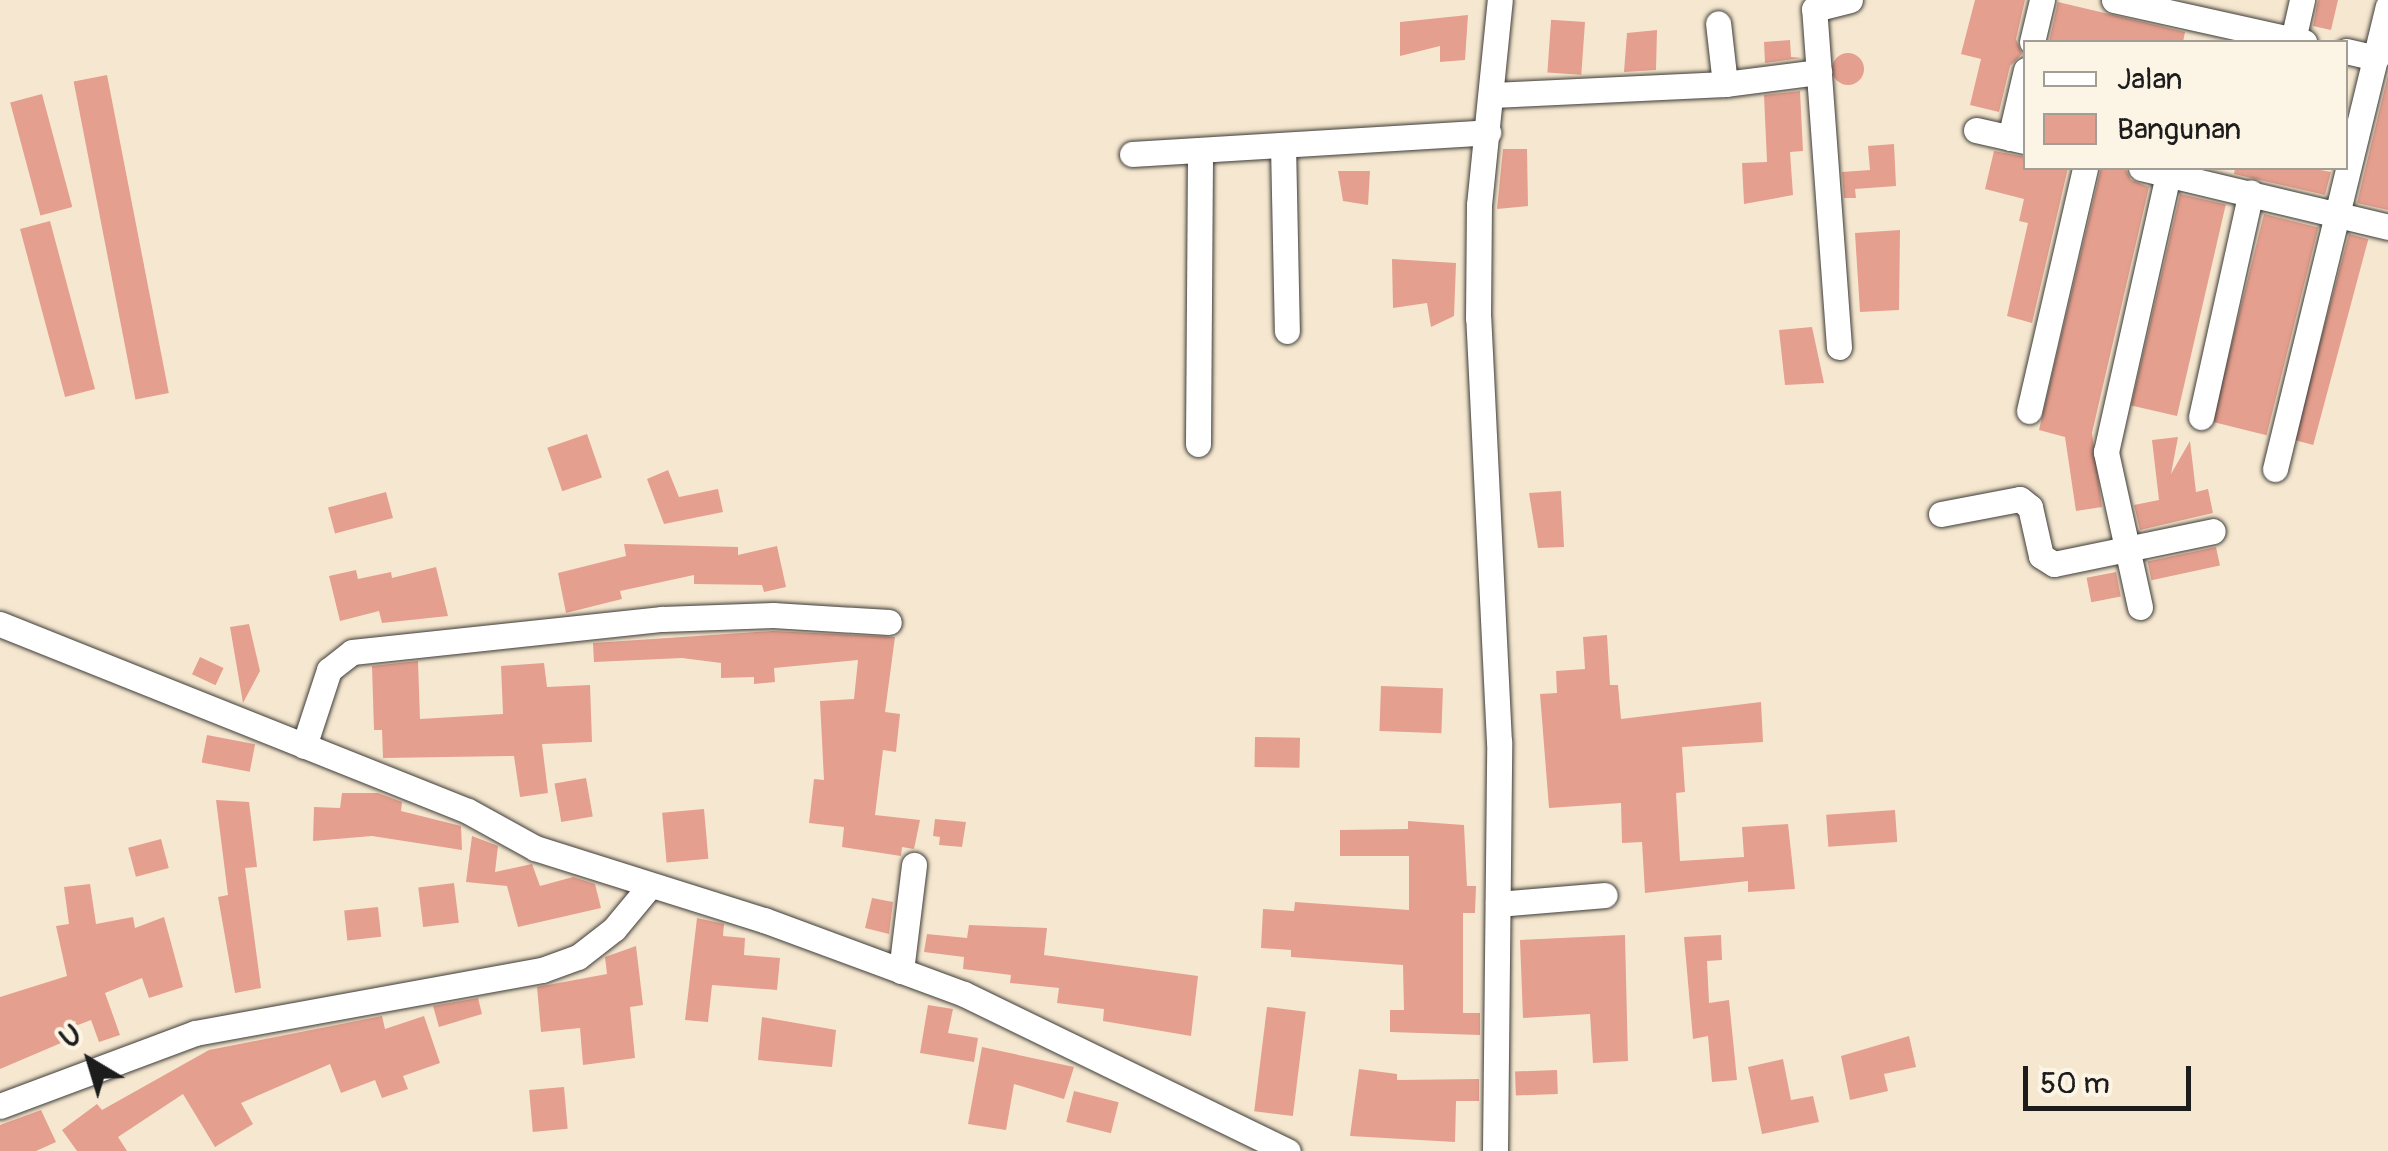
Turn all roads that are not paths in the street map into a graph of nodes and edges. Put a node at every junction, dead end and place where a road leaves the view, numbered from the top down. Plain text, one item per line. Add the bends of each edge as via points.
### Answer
1 (1500, 0) edge
2 (1850, 0) edge
3 (2042, 0) edge
4 (2302, 0) edge
5 (2122, 1) edge
6 (2388, 7) edge
7 (2210, 11) edge
8 (1718, 23) dead end
9 (2032, 40) edge
10 (2295, 40) edge
11 (2298, 40) edge
12 (2348, 51) edge
13 (2376, 58) junction
14 (1819, 72) junction
15 (1725, 84) junction
16 (1493, 95) junction
17 (2023, 96) edge
18 (1976, 130) dead end
19 (1488, 132) junction
20 (2351, 136) edge
21 (2018, 140) edge
22 (1283, 145) junction
23 (1200, 150) junction
24 (1132, 154) dead end
25 (2085, 170) edge
26 (2150, 170) edge
27 (2345, 170) edge
28 (2168, 174) junction
29 (2251, 192) junction
30 (2338, 212) junction
31 (2388, 228) edge
32 (1286, 330) dead end
33 (1839, 347) dead end
34 (2029, 411) dead end
35 (2201, 417) dead end
36 (1198, 444) dead end
37 (2275, 469) dead end
38 (1941, 514) dead end
39 (2213, 531) dead end
40 (2127, 548) junction
41 (2140, 608) dead end
42 (889, 622) dead end
43 (0, 624) edge
44 (304, 746) junction
45 (914, 864) dead end
46 (648, 888) junction
47 (1605, 895) dead end
48 (1498, 904) junction
49 (901, 970) junction
50 (0, 1106) edge
51 (1288, 1151) edge
52 (1496, 1151) edge

1 - 16 street
2 - 14 street via 1814,9
3 - 9 street
4 - 11 street
5 - 7 street
6 - 13 street
7 - 10 street
8 - 15 street
12 - 13 street
13 - 20 street
14 - 15 street
14 - 33 street
15 - 16 street
16 - 19 street
17 - 21 street
18 - 21 street
19 - 22 street
19 - 48 street via 1479,205 1478,318 1499,742
22 - 23 street
22 - 32 street
23 - 24 street
23 - 36 street
25 - 34 street
26 - 28 street
27 - 30 street
28 - 29 street
28 - 40 street via 2106,452
29 - 30 street
29 - 35 street
30 - 31 street
30 - 37 street
38 - 40 street via 2015,497 2030,507 2046,560
39 - 40 street
40 - 41 street
42 - 44 street via 773,615 662,620 364,649 338,658 329,670
43 - 44 street
44 - 46 street via 468,812 534,848
45 - 49 street
46 - 49 street via 764,920
46 - 50 street via 614,929 578,956 542,970 195,1033
47 - 48 street
48 - 52 street
49 - 51 street via 1154,1082

